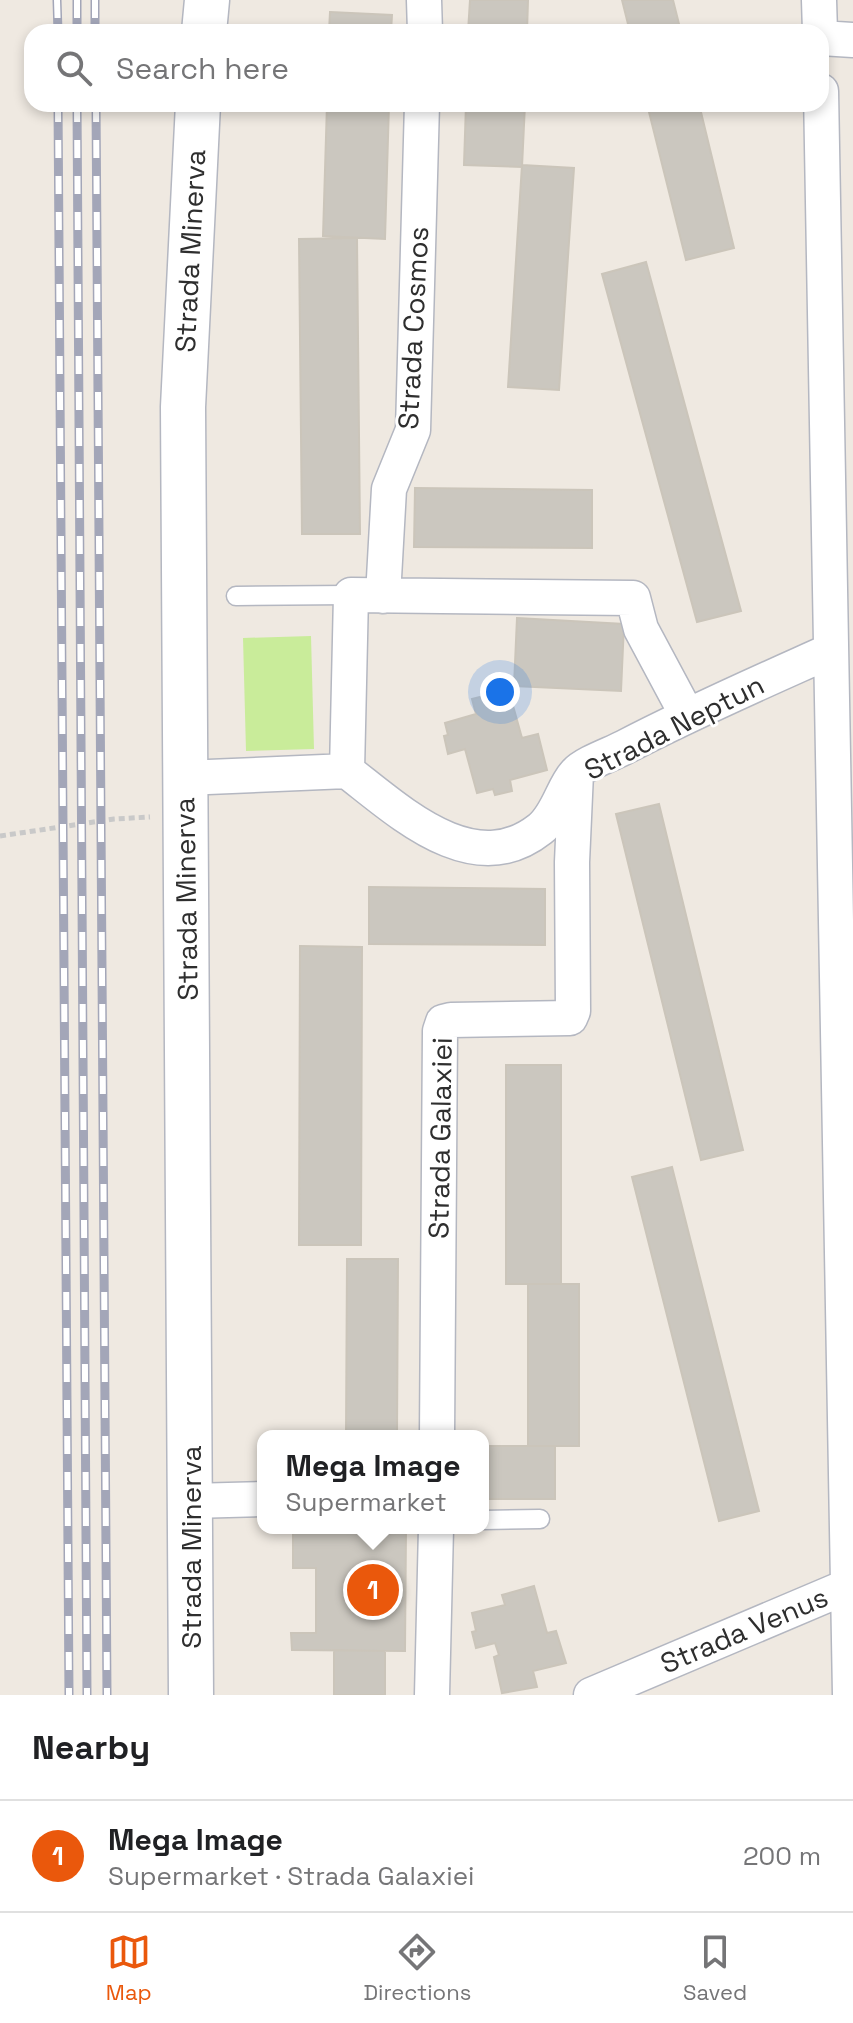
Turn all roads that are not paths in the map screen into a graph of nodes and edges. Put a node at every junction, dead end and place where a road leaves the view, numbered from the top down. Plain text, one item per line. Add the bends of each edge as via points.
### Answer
1 (207, 0) edge
2 (424, 0) edge
3 (819, 0) edge
4 (205, 24) edge
5 (425, 24) edge
6 (820, 24) edge
7 (829, 38) edge
8 (853, 40) edge
9 (198, 112) edge
10 (422, 112) edge
11 (821, 112) edge
12 (367, 595) junction
13 (236, 596) dead end
14 (830, 651) junction
15 (687, 715) junction
16 (347, 771) junction
17 (576, 773) junction
18 (184, 778) junction
19 (437, 1430) edge
20 (257, 1499) edge
21 (191, 1501) junction
22 (540, 1519) dead end
23 (489, 1520) edge
24 (436, 1534) edge
25 (850, 1585) edge
26 (191, 1695) edge
27 (432, 1695) edge
28 (591, 1695) edge
29 (850, 1695) edge

1 - 4 street
2 - 5 street
3 - 6 street
7 - 8 street
9 - 18 street, Strada Minerva via 183,407
10 - 12 street, Strada Cosmos via 413,430 389,489
11 - 14 street
12 - 13 lane
12 - 15 street via 633,598 641,629
12 - 16 street, Strada Cosmos
14 - 15 street, Strada Neptun
14 - 25 street
15 - 17 street, Strada Neptun
16 - 17 street, Strada Neptun via 421,828 453,842 487,848 514,844 542,828
16 - 18 street
17 - 19 street, Strada Galaxiei via 570,1018 451,1020 443,1022 440,1031
18 - 21 street, Strada Minerva
20 - 21 street
21 - 26 street, Strada Minerva
22 - 23 lane
24 - 27 street
25 - 28 street, Strada Venus
25 - 29 street

